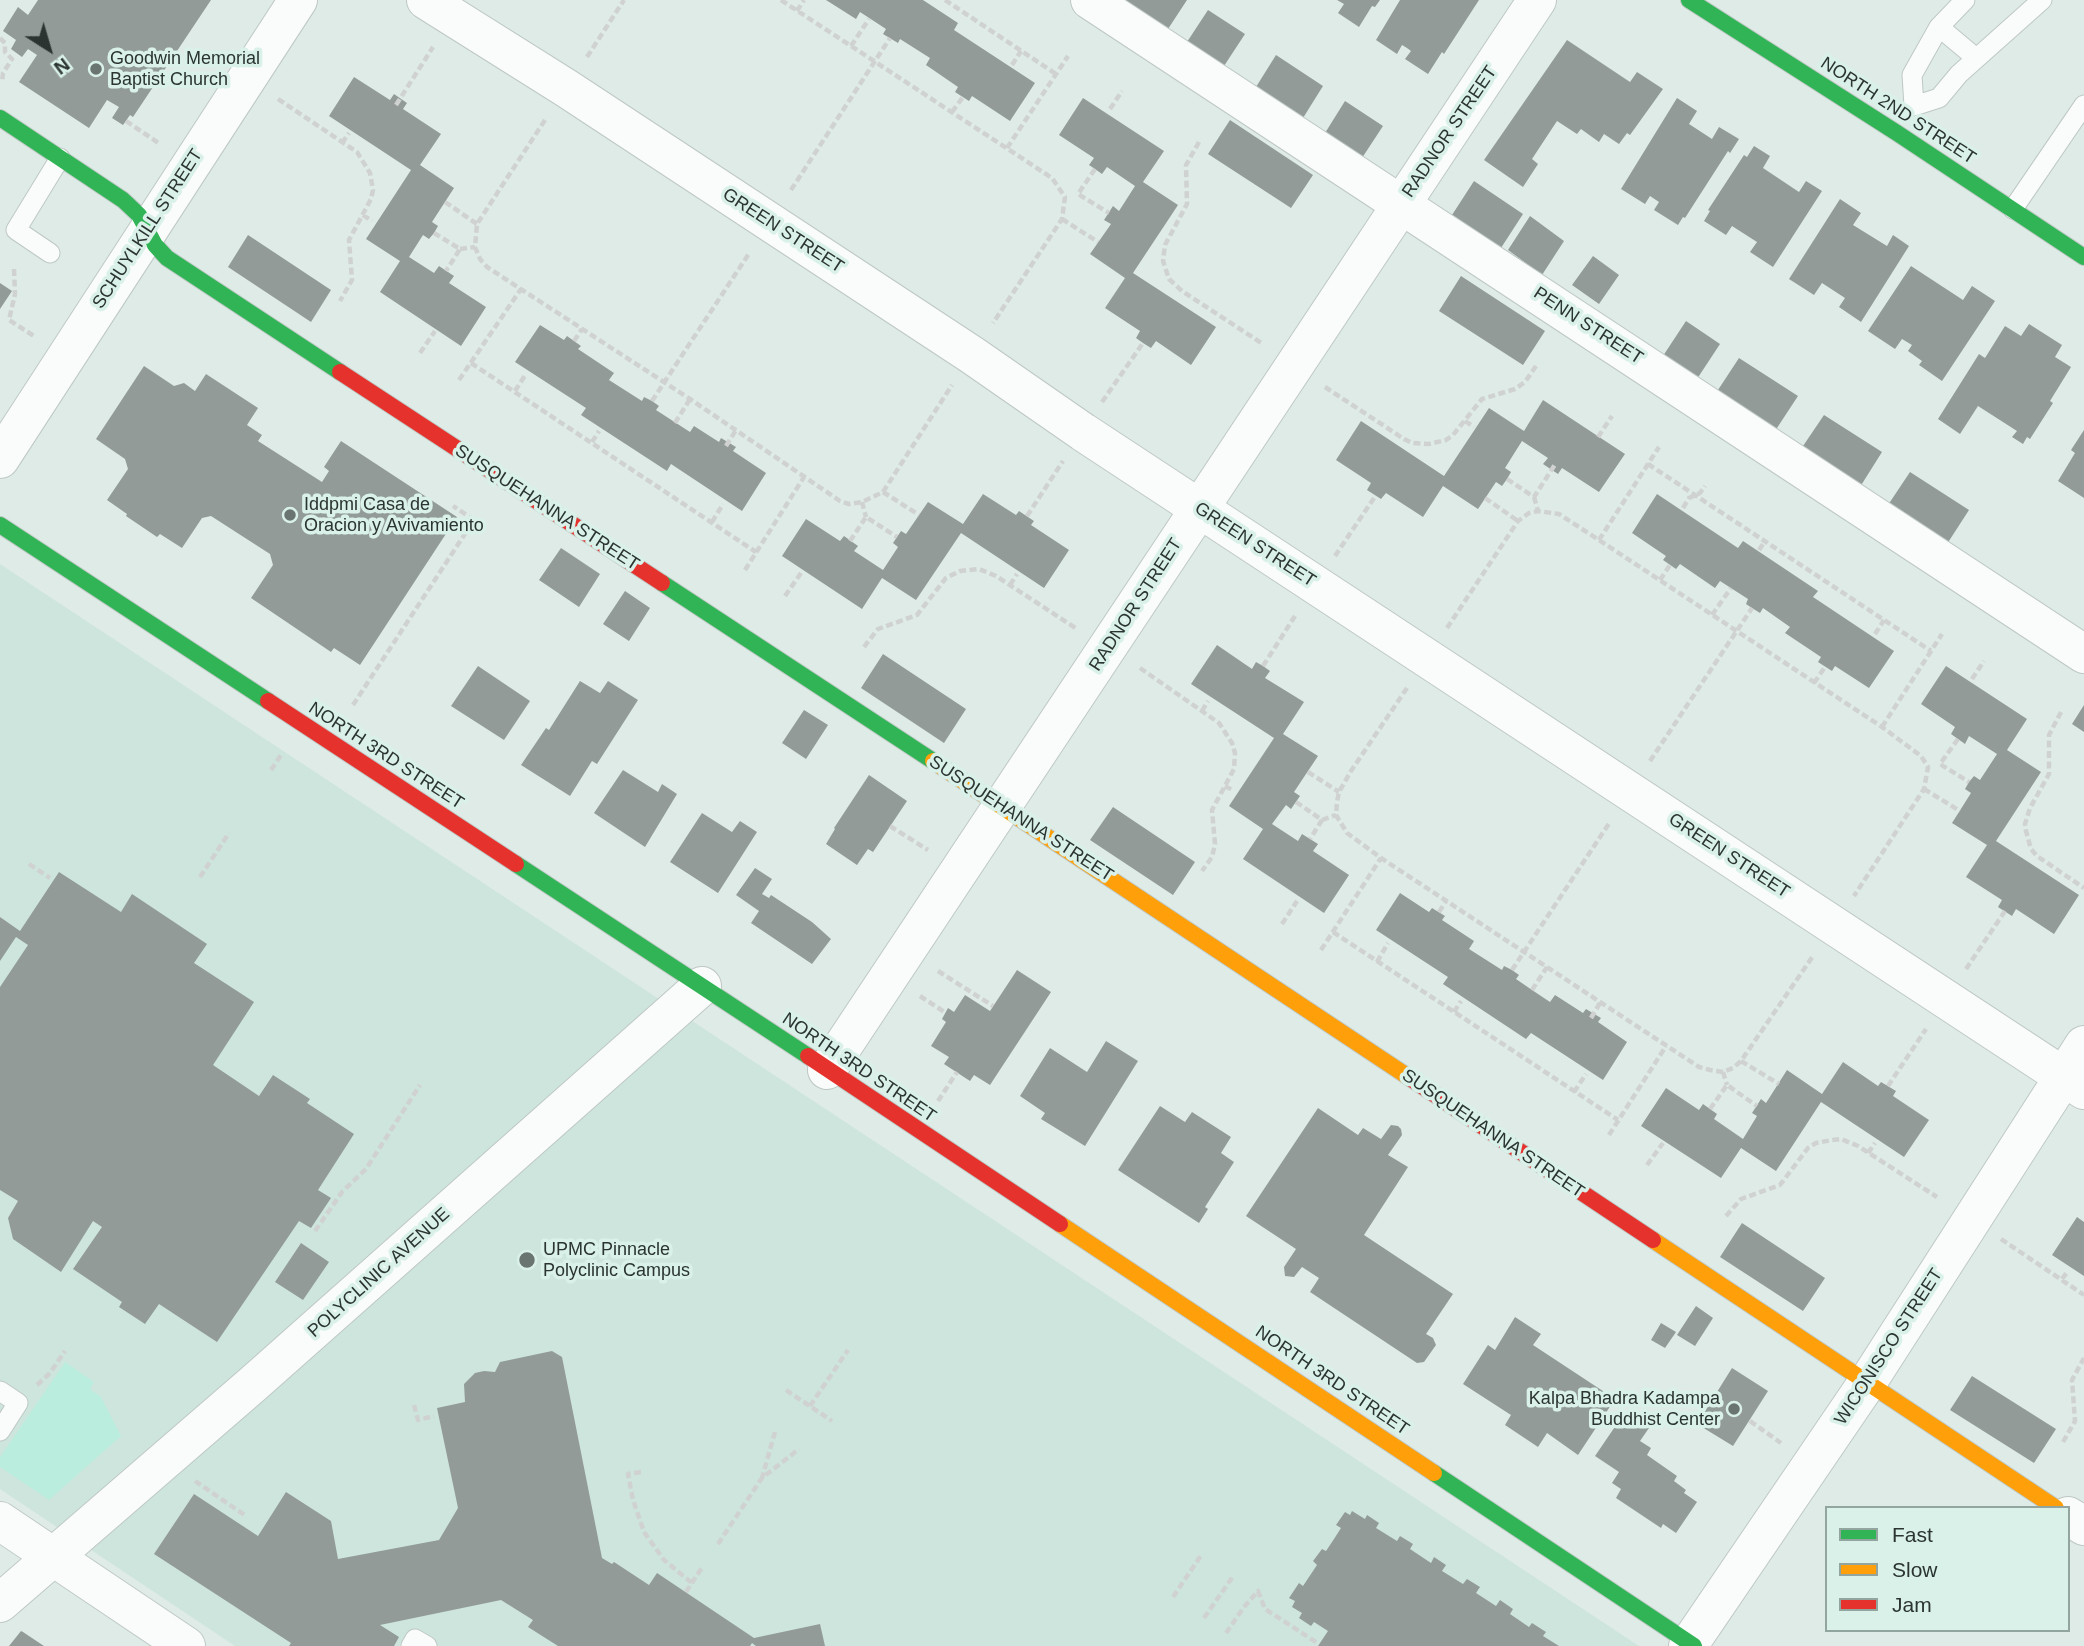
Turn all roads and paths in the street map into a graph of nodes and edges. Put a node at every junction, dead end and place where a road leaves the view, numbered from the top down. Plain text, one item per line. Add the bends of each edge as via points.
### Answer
1 (298, 0) edge
2 (426, 0) edge
3 (624, 0) edge
4 (781, 0) edge
5 (804, 0) edge
6 (945, 0) edge
7 (1090, 0) edge
8 (1537, 0) edge
9 (1689, 0) edge
10 (1965, 0) edge
11 (2042, 0) edge
12 (797, 11) junction
13 (869, 19) dead end
14 (1939, 27) junction
15 (0, 37) edge
16 (890, 38) dead end
17 (438, 40) dead end
18 (851, 46) junction
19 (1021, 51) junction
20 (1068, 56) dead end
21 (1976, 58) junction
22 (875, 62) junction
23 (582, 64) dead end
24 (1012, 65) dead end
25 (3, 73) dead end
26 (1056, 74) junction
27 (1122, 91) dead end
28 (274, 96) dead end
29 (962, 97) dead end
30 (396, 105) dead end
31 (2084, 105) edge
32 (1914, 106) junction
33 (1110, 109) dead end
34 (952, 112) junction
35 (549, 115) dead end
36 (0, 118) edge
37 (126, 121) dead end
38 (1897, 132) junction
39 (349, 133) dead end
40 (1199, 142) dead end
41 (342, 143) junction
42 (160, 144) dead end
43 (1007, 148) junction
44 (60, 158) junction
45 (1095, 169) dead end
46 (1078, 194) junction
47 (787, 196) dead end
48 (1065, 197) junction
49 (445, 202) dead end
50 (1402, 204) junction
51 (2013, 209) junction
52 (1109, 213) dead end
53 (363, 215) junction
54 (1062, 219) junction
55 (372, 221) dead end
56 (477, 223) junction
57 (147, 231) junction
58 (434, 233) dead end
59 (1098, 242) dead end
60 (475, 247) junction
61 (752, 248) dead end
62 (460, 249) junction
63 (50, 253) dead end
64 (2084, 257) edge
65 (14, 269) dead end
66 (446, 271) dead end
67 (521, 289) junction
68 (1192, 299) junction
69 (340, 301) dead end
70 (1188, 305) dead end
71 (990, 327) dead end
72 (582, 329) junction
73 (435, 331) dead end
74 (34, 335) dead end
75 (574, 341) dead end
76 (1143, 343) dead end
77 (1263, 344) dead end
78 (420, 353) dead end
79 (471, 363) junction
80 (1536, 366) dead end
81 (526, 373) dead end
82 (459, 380) dead end
83 (955, 381) dead end
84 (664, 382) junction
85 (1325, 387) dead end
86 (515, 391) junction
87 (690, 399) junction
88 (652, 401) dead end
89 (1101, 403) dead end
90 (1612, 416) dead end
91 (1465, 421) junction
92 (675, 423) dead end
93 (1474, 427) dead end
94 (736, 430) junction
95 (599, 431) dead end
96 (1598, 436) dead end
97 (592, 442) junction
98 (726, 446) dead end
99 (1660, 447) dead end
100 (1067, 455) dead end
101 (0, 459) edge
102 (1556, 463) dead end
103 (1648, 464) junction
104 (804, 477) junction
105 (1507, 479) dead end
106 (1705, 486) dead end
107 (883, 492) junction
108 (1376, 495) dead end
109 (1695, 495) junction
110 (1534, 497) junction
111 (1485, 498) dead end
112 (862, 502) junction
113 (723, 504) dead end
114 (453, 506) dead end
115 (1683, 508) dead end
116 (1199, 509) junction
117 (1538, 511) junction
118 (919, 515) dead end
119 (1027, 516) dead end
120 (866, 517) junction
121 (1518, 521) junction
122 (712, 522) junction
123 (0, 525) edge
124 (897, 537) dead end
125 (1599, 540) junction
126 (850, 541) dead end
127 (1765, 541) junction
128 (1759, 550) dead end
129 (756, 552) junction
130 (1334, 558) dead end
131 (1670, 565) dead end
132 (745, 570) dead end
133 (801, 573) dead end
134 (1017, 575) dead end
135 (1660, 580) junction
136 (1010, 585) junction
137 (1731, 588) dead end
138 (785, 596) dead end
139 (1752, 607) dead end
140 (1300, 610) dead end
141 (1712, 615) junction
142 (1884, 620) junction
143 (1077, 629) dead end
144 (1736, 631) junction
145 (1444, 633) dead end
146 (1875, 634) dead end
147 (1942, 634) dead end
148 (864, 647) dead end
149 (1931, 651) junction
150 (2084, 654) edge
151 (1984, 661) dead end
152 (1263, 666) dead end
153 (1825, 667) dead end
154 (1140, 668) dead end
155 (1972, 679) dead end
156 (1814, 683) junction
157 (1409, 684) dead end
158 (1208, 701) dead end
159 (353, 705) dead end
160 (1202, 711) junction
161 (2061, 712) dead end
162 (1882, 727) junction
163 (1958, 738) dead end
164 (283, 751) dead end
165 (1647, 764) dead end
166 (1940, 764) junction
167 (1928, 767) junction
168 (271, 769) dead end
169 (1307, 772) dead end
170 (1969, 782) dead end
171 (1225, 786) junction
172 (1924, 789) junction
173 (1234, 791) dead end
174 (1339, 792) junction
175 (1296, 802) dead end
176 (1003, 807) junction
177 (1960, 811) dead end
178 (1336, 815) junction
179 (1613, 817) dead end
180 (1322, 820) junction
181 (890, 826) dead end
182 (229, 833) dead end
183 (1310, 839) dead end
184 (930, 851) dead end
185 (1381, 858) junction
186 (29, 864) dead end
187 (1202, 871) dead end
188 (200, 877) dead end
189 (50, 878) dead end
190 (2084, 888) edge
191 (1853, 897) dead end
192 (1297, 901) dead end
193 (1446, 901) junction
194 (2005, 911) dead end
195 (1438, 912) dead end
196 (1282, 924) dead end
197 (1333, 932) junction
198 (1388, 943) dead end
199 (1321, 950) dead end
200 (1816, 951) dead end
201 (1524, 952) junction
202 (1377, 962) junction
203 (931, 966) dead end
204 (1547, 967) junction
205 (1512, 970) dead end
206 (1964, 973) dead end
207 (702, 986) junction
208 (1532, 990) dead end
209 (914, 992) dead end
210 (1461, 1001) dead end
211 (1600, 1003) junction
212 (993, 1006) dead end
213 (1454, 1012) junction
214 (946, 1013) dead end
215 (1591, 1018) dead end
216 (1929, 1025) dead end
217 (2084, 1045) edge
218 (1666, 1046) junction
219 (1741, 1061) junction
220 (827, 1070) junction
221 (957, 1072) dead end
222 (1723, 1072) junction
223 (1586, 1074) dead end
224 (2074, 1083) edge
225 (1779, 1084) dead end
226 (420, 1085) dead end
227 (1727, 1085) junction
228 (1888, 1086) dead end
229 (1574, 1092) junction
230 (936, 1104) dead end
231 (1757, 1106) dead end
232 (1710, 1109) dead end
233 (1618, 1120) junction
234 (1609, 1135) dead end
235 (1663, 1143) dead end
236 (1875, 1143) dead end
237 (1868, 1153) junction
238 (1647, 1165) dead end
239 (1937, 1197) dead end
240 (1726, 1216) dead end
241 (315, 1231) dead end
242 (2001, 1239) dead end
243 (2068, 1271) dead end
244 (2062, 1279) junction
245 (2084, 1296) edge
246 (848, 1350) dead end
247 (65, 1351) dead end
248 (2084, 1357) edge
249 (50, 1373) dead end
250 (1867, 1382) junction
251 (786, 1390) dead end
252 (0, 1391) edge
253 (414, 1405) dead end
254 (810, 1406) junction
255 (434, 1416) dead end
256 (1750, 1420) dead end
257 (832, 1421) dead end
258 (0, 1431) edge
259 (775, 1433) dead end
260 (2063, 1442) dead end
261 (1787, 1447) dead end
262 (800, 1449) dead end
263 (641, 1472) dead end
264 (762, 1478) junction
265 (191, 1479) dead end
266 (2053, 1506) edge
267 (246, 1516) dead end
268 (0, 1521) edge
269 (718, 1544) dead end
270 (1202, 1554) dead end
271 (54, 1557) junction
272 (703, 1566) dead end
273 (1234, 1575) dead end
274 (692, 1583) junction
275 (686, 1592) dead end
276 (1173, 1597) dead end
277 (0, 1603) edge
278 (1204, 1618) dead end
279 (1226, 1633) dead end
280 (179, 1644) edge
281 (1319, 1644) dead end
282 (1691, 1645) edge
283 (411, 1646) edge
284 (427, 1646) edge

1 - 57 street, SCHUYLKILL STREET
2 - 116 street, GREEN STREET via 972,355
3 - 23 path
4 - 12 path
5 - 12 path
6 - 19 path
7 - 50 street, PENN STREET
8 - 50 street, RADNOR STREET
9 - 38 street, NORTH 2ND STREET
10 - 14 lane
11 - 21 lane
12 - 18 path
13 - 18 path
14 - 21 lane
14 - 32 lane via 1912,75
15 - 25 path via 12,59
16 - 22 path
17 - 30 path
18 - 22 path
19 - 24 path
19 - 26 path
20 - 26 path
21 - 32 lane via 1939,98
22 - 34 path
22 - 47 path
26 - 43 path
27 - 33 path
28 - 41 path
29 - 34 path
31 - 51 lane
32 - 38 lane
34 - 43 path
35 - 56 path
36 - 44 street, SUSQUEHANNA STREET
37 - 42 path
38 - 51 street, NORTH 2ND STREET
39 - 41 path
40 - 68 path via 1186,164 1187,204 1163,254 1169,279
41 - 53 path via 362,158 370,173 373,190
43 - 48 path via 1052,178
44 - 57 street, SUSQUEHANNA STREET via 123,200
44 - 63 lane via 16,230
45 - 46 path
46 - 48 path
46 - 52 path
48 - 54 path
49 - 56 path
50 - 116 street, RADNOR STREET
50 - 150 street, PENN STREET
51 - 64 street, NORTH 2ND STREET
53 - 55 path
53 - 69 path via 349,240 352,280
54 - 59 path
54 - 71 path
56 - 60 path
57 - 101 street, SCHUYLKILL STREET
57 - 176 street, SUSQUEHANNA STREET via 167,258
58 - 62 path
60 - 62 path
60 - 67 path via 487,267
61 - 84 path
62 - 66 path
65 - 74 path via 9,320
67 - 72 path
67 - 79 path
68 - 70 path
68 - 77 path
72 - 75 path
72 - 84 path
73 - 78 path
76 - 89 path
79 - 82 path
79 - 86 path
80 - 91 path via 1521,386 1482,399
81 - 86 path
83 - 107 path
84 - 87 path
84 - 88 path
85 - 91 path via 1385,431 1412,443 1446,440
86 - 97 path
87 - 92 path
87 - 94 path
90 - 96 path
91 - 93 path
94 - 98 path
94 - 104 path
95 - 97 path
97 - 122 path
99 - 103 path
100 - 119 path
102 - 110 path
103 - 109 path
103 - 125 path
104 - 112 path via 840,501
104 - 129 path
105 - 110 path
106 - 109 path
107 - 112 path
107 - 118 path
108 - 130 path
109 - 115 path
109 - 127 path
110 - 117 path
111 - 121 path
112 - 120 path
113 - 122 path
114 - 159 path via 474,520
116 - 176 street, RADNOR STREET
116 - 224 street, GREEN STREET
117 - 121 path
117 - 125 path via 1559,514
120 - 124 path
120 - 126 path
121 - 145 path
122 - 129 path
123 - 207 street, NORTH 3RD STREET
125 - 135 path
127 - 128 path
127 - 142 path
129 - 132 path
131 - 135 path
133 - 138 path
134 - 136 path
135 - 141 path
136 - 143 path
136 - 148 path via 979,569 953,573 917,615 878,629
137 - 141 path
139 - 144 path
140 - 152 path
141 - 144 path
142 - 146 path
142 - 149 path
144 - 156 path
144 - 165 path
147 - 149 path
149 - 162 path
151 - 155 path
153 - 156 path
154 - 160 path
156 - 162 path
157 - 174 path
158 - 160 path
160 - 171 path via 1224,728 1232,743 1235,761
161 - 190 path via 2049,735 2049,774 2025,824 2031,849 2053,871
162 - 167 path via 1921,756
163 - 166 path
164 - 168 path
166 - 167 path
166 - 170 path
167 - 172 path
169 - 174 path
171 - 173 path
171 - 187 path via 1212,810 1215,844
172 - 177 path
172 - 191 path
174 - 178 path
175 - 180 path
176 - 220 street, RADNOR STREET
176 - 250 street, SUSQUEHANNA STREET
178 - 180 path
178 - 185 path via 1347,833
179 - 201 path
180 - 183 path
181 - 184 path
182 - 188 path
185 - 193 path
185 - 197 path
186 - 189 path
192 - 196 path
193 - 195 path
193 - 201 path
194 - 206 path
197 - 199 path
197 - 202 path
198 - 202 path
200 - 219 path
201 - 204 path
201 - 205 path
202 - 213 path
203 - 212 path
204 - 208 path
204 - 211 path
207 - 220 street, NORTH 3RD STREET
207 - 271 street, POLYCLINIC AVENUE
209 - 214 path
210 - 213 path
211 - 215 path
211 - 218 path
213 - 229 path
216 - 228 path
217 - 224 street, WICONISCO STREET
218 - 222 path via 1699,1067
218 - 233 path
219 - 222 path
219 - 225 path
220 - 282 street, NORTH 3RD STREET
221 - 230 path
222 - 227 path
223 - 229 path
224 - 250 street, WICONISCO STREET
226 - 241 path via 366,1169 342,1192
227 - 231 path
227 - 232 path
229 - 233 path
233 - 234 path
235 - 238 path
236 - 237 path
237 - 239 path
237 - 240 path via 1841,1139 1816,1143 1780,1185 1741,1199
242 - 244 path
243 - 244 path
244 - 245 path
246 - 254 path
247 - 249 path
248 - 260 path via 2072,1380 2075,1421
250 - 266 street, SUSQUEHANNA STREET
250 - 282 street, WICONISCO STREET
251 - 254 path
252 - 258 lane via 18,1404
253 - 255 path via 418,1420
254 - 257 path
256 - 261 path
259 - 264 path
262 - 264 path
263 - 274 path via 628,1474 644,1532 664,1560
264 - 269 path
265 - 267 path
268 - 271 street
270 - 276 path
271 - 277 street, POLYCLINIC AVENUE
271 - 280 street
272 - 274 path
273 - 278 path
274 - 275 path
279 - 281 path via 1258,1591 1265,1609
283 - 284 lane via 415,1639

